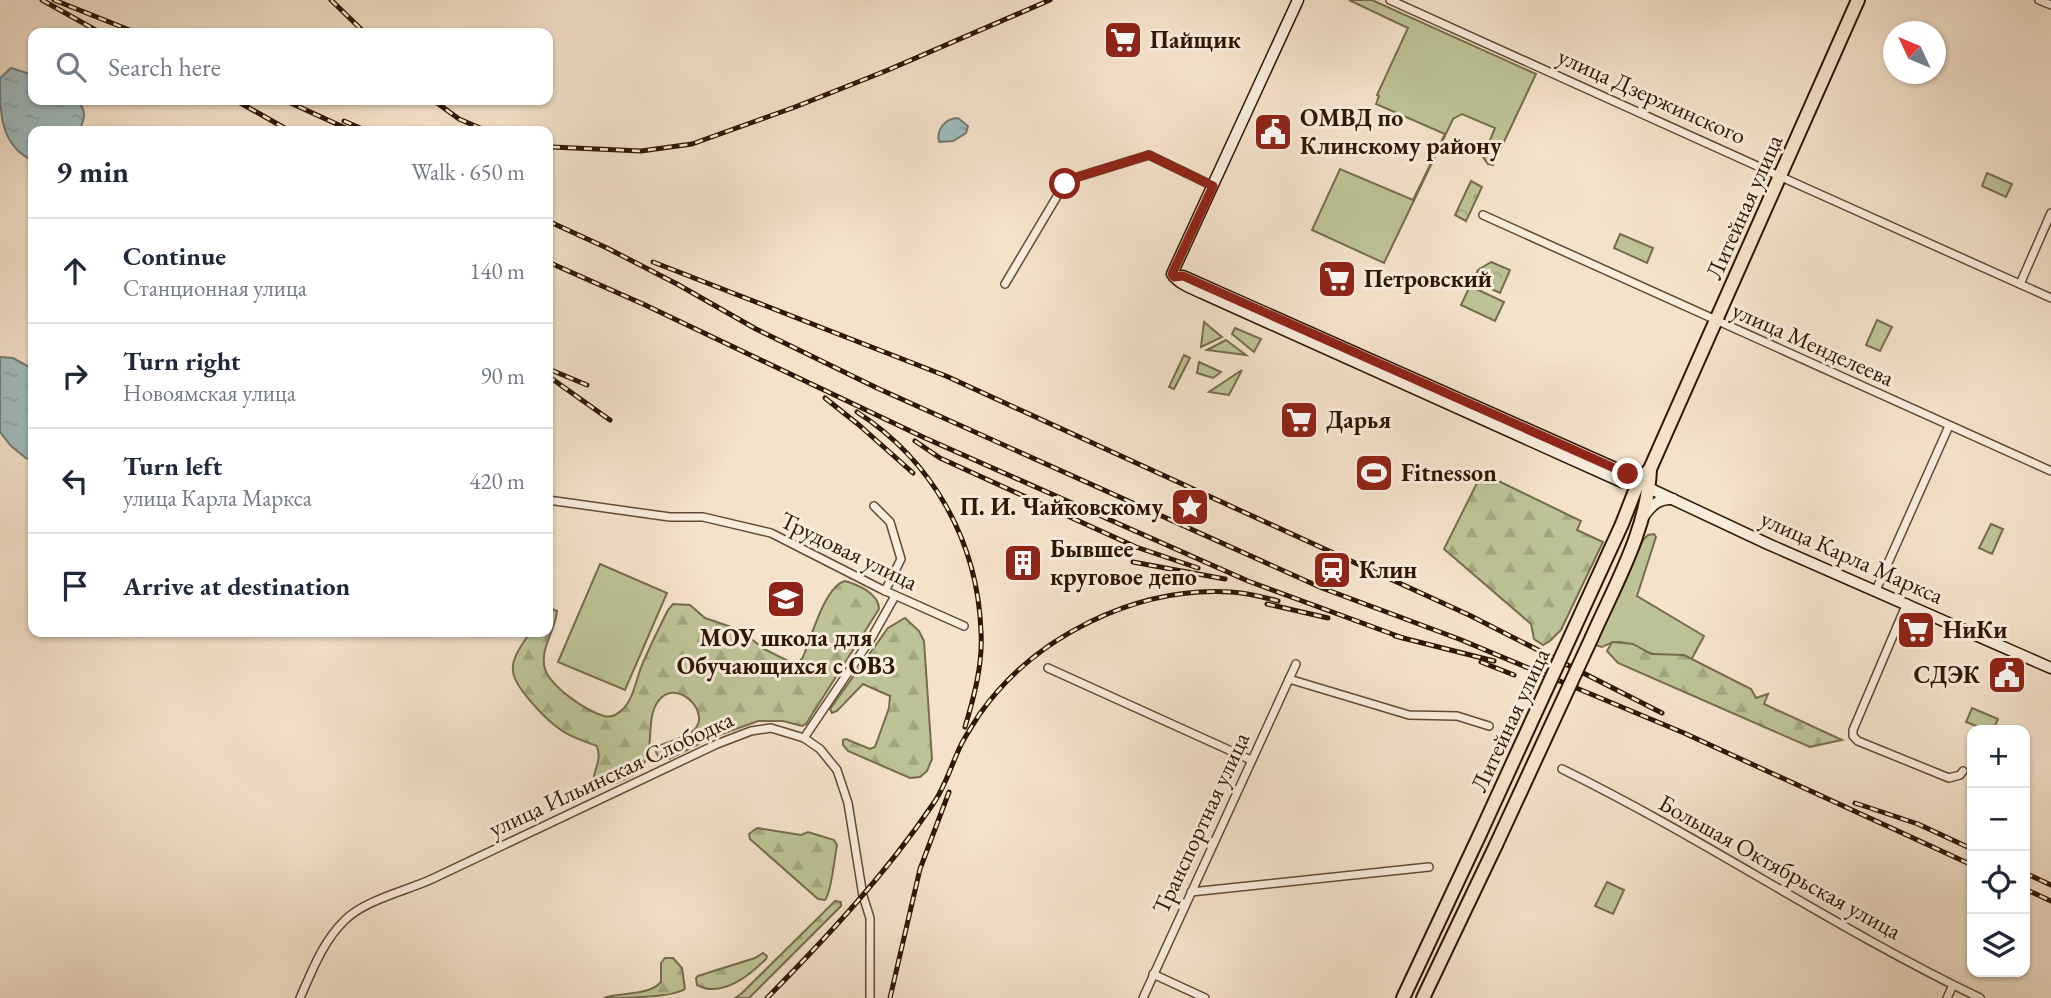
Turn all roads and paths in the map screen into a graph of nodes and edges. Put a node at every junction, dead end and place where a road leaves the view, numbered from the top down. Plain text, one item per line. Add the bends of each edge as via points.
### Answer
1 (1298, 0) edge
2 (1390, 0) edge
3 (1858, 0) edge
4 (2039, 0) edge
5 (2051, 5) edge
6 (1781, 175) junction
7 (1213, 186) junction
8 (2051, 213) edge
9 (1483, 215) dead end
10 (1173, 275) junction
11 (1005, 284) dead end
12 (2020, 284) junction
13 (2051, 298) edge
14 (1716, 322) junction
15 (1949, 426) junction
16 (2051, 471) edge
17 (1622, 482) junction
18 (1644, 485) junction
19 (1673, 499) junction
20 (553, 501) edge
21 (1630, 503) junction
22 (874, 506) dead end
23 (1641, 524) junction
24 (1876, 590) junction
25 (885, 591) junction
26 (895, 596) junction
27 (1907, 603) junction
28 (964, 626) dead end
29 (1296, 664) dead end
30 (1048, 668) dead end
31 (2051, 668) edge
32 (1289, 679) junction
33 (1489, 726) dead end
34 (804, 738) junction
35 (1251, 760) junction
36 (1562, 769) dead end
37 (1963, 771) dead end
38 (1429, 867) dead end
39 (1191, 892) junction
40 (1153, 974) junction
41 (1953, 985) junction
42 (1405, 993) edge
43 (300, 998) edge
44 (870, 998) edge
45 (1143, 998) edge
46 (1205, 998) edge
47 (1423, 998) edge
48 (1947, 998) edge
49 (1980, 998) edge

1 - 7 street
2 - 6 street, улица Дзержинского
3 - 6 highway, Литейная улица
4 - 5 street
6 - 12 street, улица Дзержинского
6 - 14 highway, Литейная улица
7 - 10 street
7 - 11 street via 1149,155 1071,179
8 - 12 street
9 - 14 street, улица Менделеева
10 - 17 street, улица Карла Маркса via 1202,293
10 - 18 street, улица Карла Маркса via 1317,335 1622,471
12 - 13 street, улица Дзержинского
14 - 15 street, улица Менделеева
14 - 18 highway, Литейная улица
15 - 16 street, улица Менделеева
15 - 24 street
17 - 18 street, улица Карла Маркса
17 - 21 street
18 - 19 street, улица Карла Маркса
18 - 21 highway, Литейная улица
18 - 23 highway, Литейная улица
19 - 23 street via 1655,503
19 - 24 street, улица Карла Маркса
20 - 25 street, Трудовая улица via 670,517 704,517 771,533
21 - 42 highway, Литейная улица, bridge
22 - 25 street via 890,523 901,559
23 - 47 highway, Литейная улица, bridge
24 - 27 street, улица Карла Маркса
25 - 26 street, Трудовая улица
26 - 28 street, Трудовая улица
26 - 34 street
27 - 31 street, улица Карла Маркса
27 - 37 street via 1853,736 1949,778
29 - 32 street, Транспортная улица
30 - 35 street
32 - 33 street via 1409,715 1457,716
32 - 35 street, Транспортная улица
34 - 43 street, улица Ильинская Слободка via 771,728 751,731 361,908 334,931
34 - 44 street, улица Ильинская Слободка via 837,770 848,803 870,918
35 - 39 street, Транспортная улица
36 - 41 street, Большая Октябрьская улица via 1687,834
38 - 39 street
39 - 40 street, Транспортная улица
40 - 45 street, Транспортная улица
40 - 46 street
41 - 48 street
41 - 49 street, Большая Октябрьская улица

